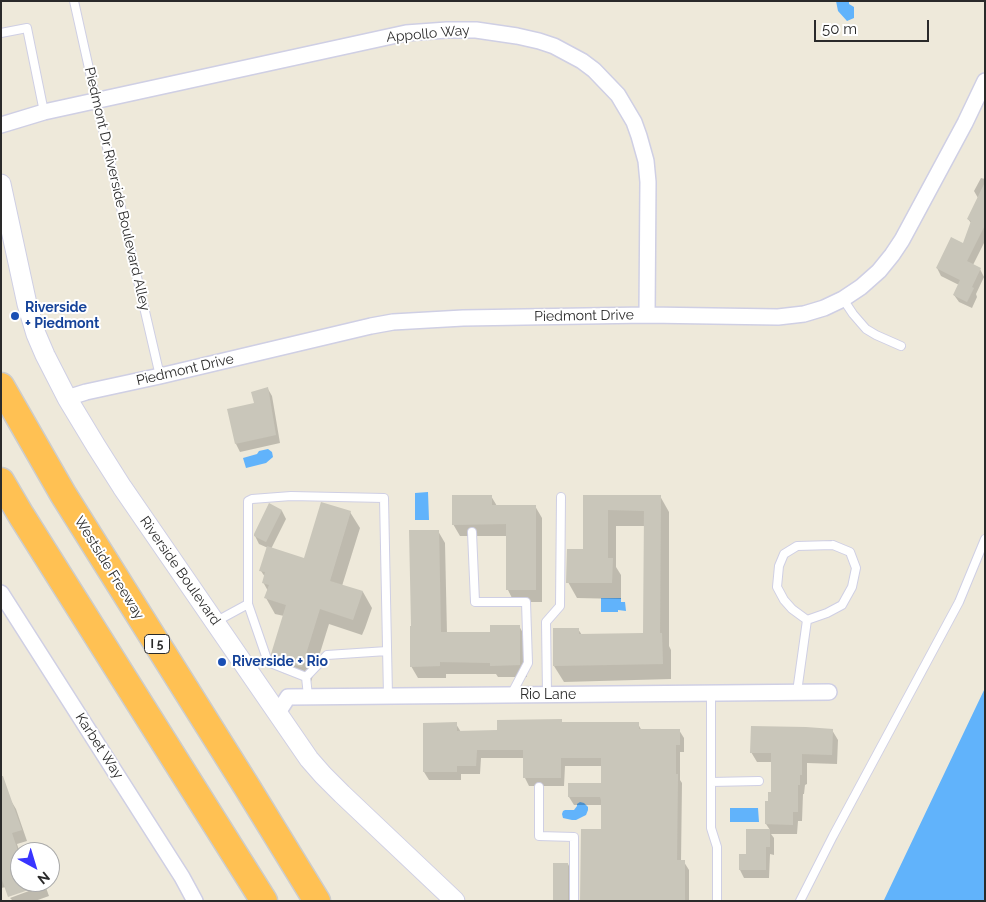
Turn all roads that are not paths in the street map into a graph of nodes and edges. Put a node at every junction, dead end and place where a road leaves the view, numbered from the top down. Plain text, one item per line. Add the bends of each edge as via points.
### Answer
1 (74, 1) edge
2 (1, 33) edge
3 (985, 81) edge
4 (96, 100) junction
5 (44, 112) junction
6 (1, 125) edge
7 (1, 184) edge
8 (844, 299) junction
9 (647, 315) junction
10 (901, 346) dead end
11 (160, 376) junction
12 (1, 386) edge
13 (67, 398) junction
14 (1, 481) edge
15 (561, 497) dead end
16 (472, 532) dead end
17 (985, 539) edge
18 (1, 593) edge
19 (248, 604) junction
20 (806, 620) junction
21 (215, 622) junction
22 (387, 652) junction
23 (306, 677) junction
24 (797, 692) junction
25 (829, 692) dead end
26 (710, 693) junction
27 (511, 695) junction
28 (547, 695) junction
29 (308, 696) junction
30 (388, 696) junction
31 (277, 714) junction
32 (759, 781) dead end
33 (711, 782) junction
34 (539, 787) dead end
35 (195, 901) edge
36 (264, 901) edge
37 (317, 901) edge
38 (454, 901) edge
39 (574, 901) edge
40 (717, 901) edge
41 (800, 901) edge

1 - 4 lane, Piedmont Dr Riverside Boulevard Alley
2 - 5 lane via 27,28
3 - 8 street, Piedmont Drive via 902,240 879,271
4 - 5 street, Appollo Way
4 - 9 street, Appollo Way via 406,33 476,30 554,46 582,61 607,83 628,110 639,136 648,182
4 - 11 lane, Piedmont Dr Riverside Boulevard Alley
5 - 6 street, Appollo Way
7 - 13 street, Riverside Boulevard via 27,304 45,355
8 - 9 street, Piedmont Drive via 804,314 778,317
8 - 10 lane via 866,329
9 - 11 street, Piedmont Drive via 393,322
11 - 13 street, Piedmont Drive
12 - 37 highway, Westside Freeway / I 5 via 62,494
13 - 21 street, Riverside Boulevard via 122,487
14 - 36 highway
15 - 28 lane via 560,606 546,622
16 - 27 lane via 476,602 526,602 528,663
17 - 41 lane via 958,602
18 - 35 street, Karbet Way
19 - 21 lane
19 - 22 lane via 248,501 291,496 384,498
19 - 23 lane via 268,662
20 - 20 lane via 784,600 777,587 784,554 797,546 833,545 850,552 856,568 852,587 842,605
20 - 24 lane
21 - 31 street, Riverside Boulevard
22 - 23 lane via 327,655
22 - 30 lane
23 - 29 lane
24 - 25 street, Rio Lane
24 - 26 street, Rio Lane
26 - 28 street, Rio Lane
26 - 33 lane
27 - 28 street, Rio Lane
27 - 30 street, Rio Lane
29 - 30 street, Rio Lane
29 - 31 street, Rio Lane via 288,697
31 - 38 street, Riverside Boulevard via 323,775
32 - 33 lane
33 - 40 lane via 711,828 717,847
34 - 39 lane via 539,836 574,837

